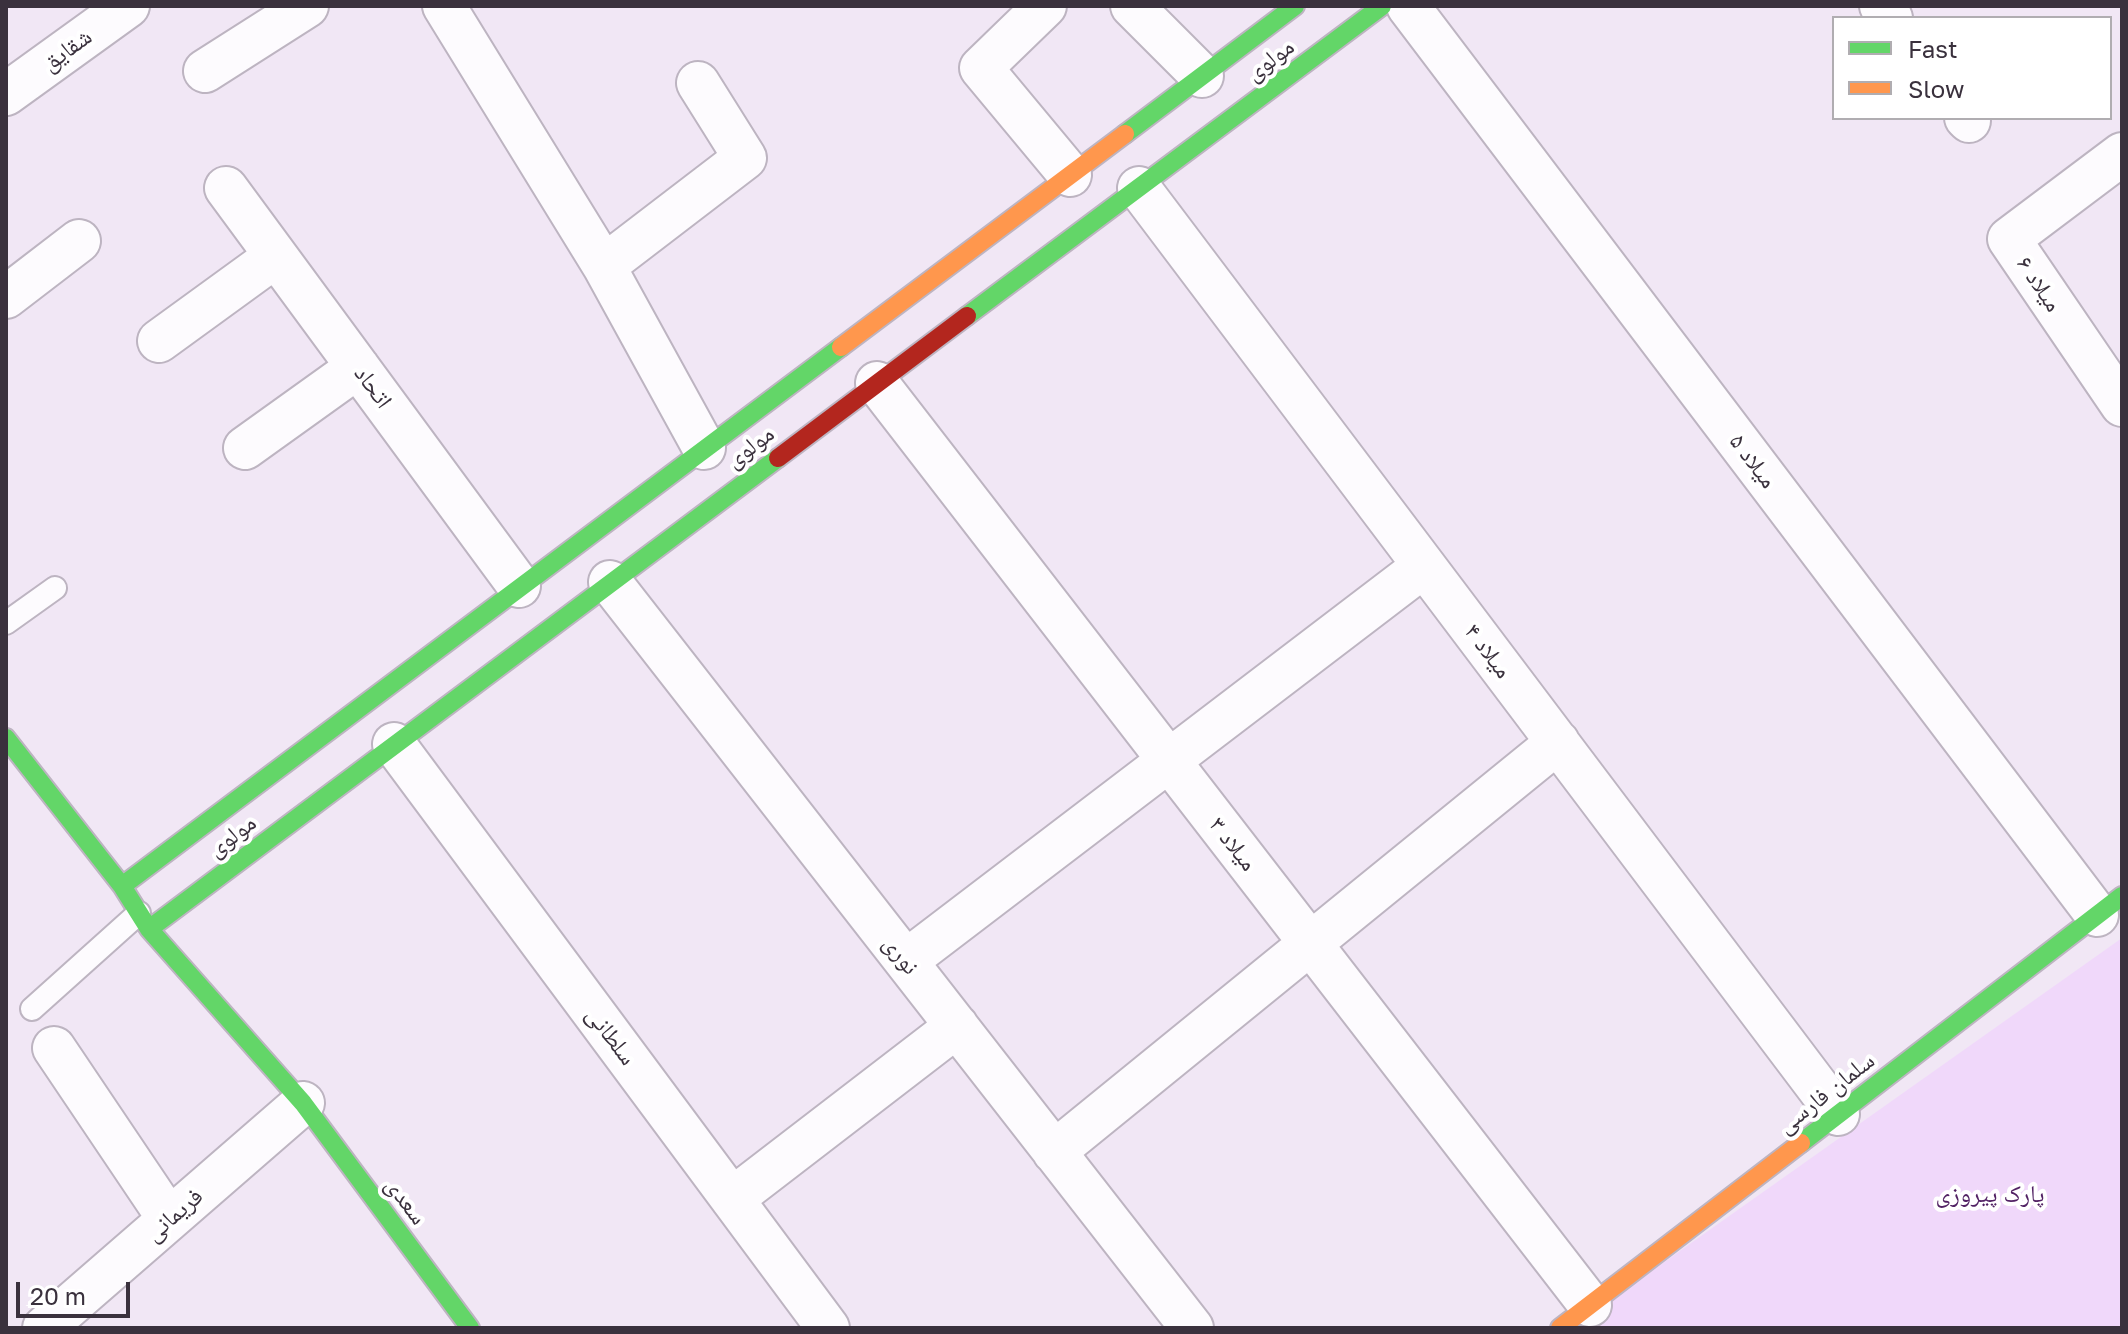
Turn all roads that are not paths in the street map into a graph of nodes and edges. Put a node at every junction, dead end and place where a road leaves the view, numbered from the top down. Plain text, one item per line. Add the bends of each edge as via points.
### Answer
1 (128, 6) edge
2 (307, 6) edge
3 (444, 6) edge
4 (1045, 6) edge
5 (1132, 6) edge
6 (1382, 6) edge
7 (1408, 6) edge
8 (1288, 17) edge
9 (205, 71) dead end
10 (1202, 76) junction
11 (698, 83) dead end
12 (6, 94) edge
13 (2122, 154) edge
14 (1070, 175) junction
15 (226, 188) dead end
16 (1139, 188) junction
17 (79, 241) dead end
18 (276, 256) junction
19 (604, 266) junction
20 (6, 297) edge
21 (159, 341) dead end
22 (358, 367) junction
23 (2114, 377) edge
24 (877, 383) junction
25 (245, 448) dead end
26 (704, 448) junction
27 (1424, 566) junction
28 (610, 582) junction
29 (519, 586) junction
30 (55, 588) dead end
31 (6, 623) edge
32 (6, 739) edge
33 (1558, 742) junction
34 (394, 744) junction
35 (1169, 761) junction
36 (122, 886) junction
37 (2109, 906) edge
38 (144, 921) junction
39 (1311, 944) junction
40 (906, 961) junction
41 (32, 1009) dead end
42 (957, 1026) junction
43 (54, 1048) dead end
44 (303, 1103) junction
45 (1838, 1114) junction
46 (1054, 1152) junction
47 (732, 1199) junction
48 (169, 1219) junction
49 (1575, 1316) edge
50 (44, 1328) edge
51 (470, 1328) edge
52 (828, 1328) edge
53 (1192, 1328) edge

1 - 12 street, شقایق
2 - 9 street
3 - 19 street
4 - 14 street via 981,68
5 - 10 street
6 - 16 street, مولوی via 1309,52
7 - 37 street, میلاد ۵
8 - 10 street, مولوی
10 - 14 street, مولوی
11 - 19 street via 745,158
13 - 23 street, میلاد ۶ via 2009,239
14 - 26 street, مولوی
15 - 18 street, اتحاد
16 - 24 street, مولوی
16 - 27 street, میلاد ۴
17 - 20 street
18 - 21 street
18 - 22 street, اتحاد
19 - 26 street
22 - 25 street
22 - 29 street, اتحاد
24 - 28 street, مولوی
24 - 35 street, میلاد ۳
26 - 29 street, مولوی
27 - 33 street, میلاد ۴
27 - 35 street
28 - 34 street, مولوی
28 - 40 street, نوری
29 - 36 street, مولوی
30 - 31 lane
32 - 36 street
33 - 39 street
33 - 45 street, میلاد ۴
34 - 38 street, مولوی
34 - 47 street, سلطانی
35 - 39 street, میلاد ۳
35 - 40 street
36 - 38 street
37 - 45 street, سلمان فارسی
38 - 41 lane
38 - 44 street, سعدی
39 - 46 street
39 - 49 street, میلاد ۳
40 - 42 street, نوری
42 - 46 street, نوری
42 - 47 street
43 - 48 street
44 - 48 street, فریمانی
44 - 51 street, سعدی
45 - 49 street, سلمان فارسی
46 - 53 street, نوری
47 - 52 street, سلطانی
48 - 50 street, فریمانی

